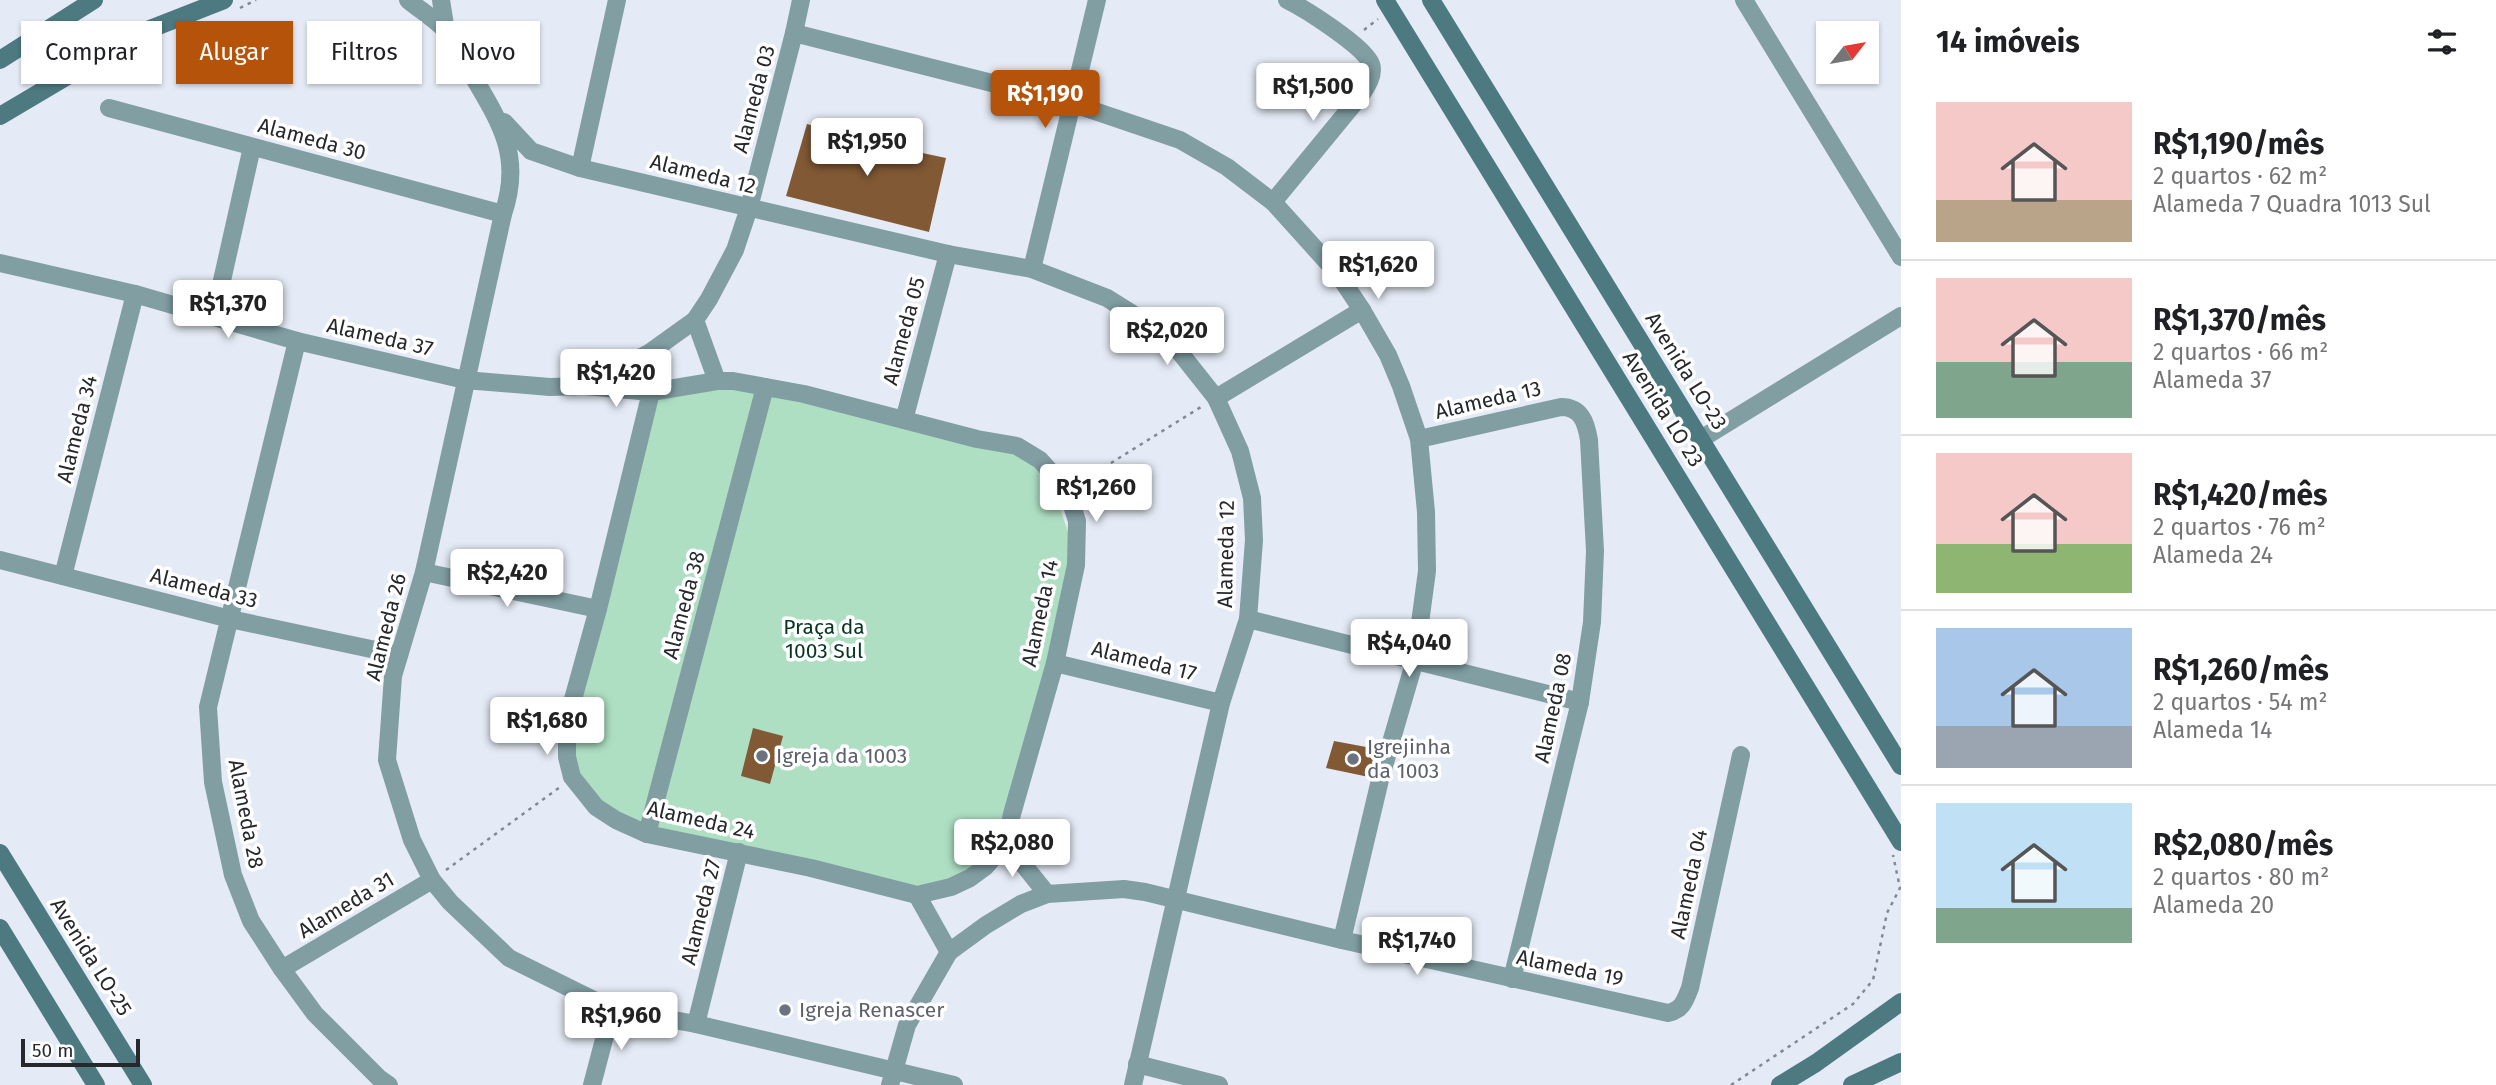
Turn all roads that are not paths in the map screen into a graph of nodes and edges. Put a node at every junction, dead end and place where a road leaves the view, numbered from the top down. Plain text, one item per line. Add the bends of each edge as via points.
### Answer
1 (94, 0) edge
2 (224, 0) edge
3 (408, 0) edge
4 (441, 0) edge
5 (617, 0) edge
6 (801, 0) edge
7 (1097, 0) edge
8 (1287, 0) edge
9 (1431, 0) edge
10 (1744, 0) edge
11 (1388, 5) edge
12 (444, 21) edge
13 (436, 23) edge
14 (794, 33) junction
15 (0, 60) edge
16 (477, 84) edge
17 (1071, 103) junction
18 (109, 108) dead end
19 (492, 109) junction
20 (0, 116) edge
21 (252, 146) junction
22 (580, 167) junction
23 (1273, 202) junction
24 (749, 208) junction
25 (503, 214) junction
26 (948, 254) junction
27 (1901, 257) edge
28 (0, 263) edge
29 (1031, 269) junction
30 (135, 293) junction
31 (1362, 310) junction
32 (214, 316) junction
33 (1901, 316) edge
34 (695, 320) junction
35 (297, 341) junction
36 (465, 380) junction
37 (717, 381) junction
38 (585, 386) junction
39 (765, 387) junction
40 (651, 393) junction
41 (1216, 398) junction
42 (905, 420) junction
43 (1419, 439) junction
44 (1701, 439) junction
45 (1589, 440) joint
46 (0, 560) edge
47 (424, 572) junction
48 (63, 576) junction
49 (598, 608) junction
50 (230, 619) junction
51 (1248, 619) junction
52 (399, 655) junction
53 (1415, 660) junction
54 (1055, 663) junction
55 (1580, 702) junction
56 (1221, 703) junction
57 (1741, 755) dead end
58 (1901, 766) edge
59 (647, 834) junction
60 (1006, 843) junction
61 (1897, 848) edge
62 (739, 852) junction
63 (0, 853) edge
64 (432, 880) junction
65 (878, 884) joint
66 (1046, 894) junction
67 (917, 895) junction
68 (1176, 900) junction
69 (0, 928) edge
70 (1342, 940) junction
71 (948, 952) junction
72 (282, 969) junction
73 (1512, 979) junction
74 (1901, 1002) edge
75 (612, 1009) junction
76 (1668, 1013) joint
77 (696, 1024) junction
78 (1901, 1062) edge
79 (1137, 1064) junction
80 (891, 1077) edge
81 (96, 1085) edge
82 (143, 1085) edge
83 (389, 1085) edge
84 (592, 1085) edge
85 (954, 1085) edge
86 (1133, 1085) edge
87 (1219, 1085) edge
88 (1780, 1085) edge
89 (1852, 1085) edge

1 - 15 street
2 - 20 street via 140,33
3 - 13 street
4 - 12 street
5 - 22 street
6 - 14 street, Alameda 03
7 - 17 street
8 - 23 street via 1353,43 1372,70 1367,87
9 - 44 street, Avenida LO-23
10 - 27 street
11 - 61 street, Avenida LO 23
14 - 17 street
14 - 24 street, Alameda 03
16 - 19 street
17 - 23 street via 1180,140 1227,167
17 - 29 street
18 - 21 street, Alameda 30
19 - 22 street, Alameda 12 via 531,151
19 - 25 street, Alameda 26 via 511,158 511,192
21 - 25 street, Alameda 30
21 - 32 street
22 - 24 street, Alameda 12
23 - 31 street via 1338,274
24 - 26 street, Alameda 12
24 - 34 street, Alameda 03 via 735,250
25 - 36 street, Alameda 26
26 - 29 street, Alameda 12
26 - 42 street, Alameda 05
28 - 30 street, Alameda 37
29 - 41 street, Alameda 12 via 1107,298 1147,323 1174,345
30 - 32 street, Alameda 37
30 - 48 street, Alameda 34
31 - 41 street
31 - 43 street via 1402,386
32 - 35 street, Alameda 37
33 - 44 street
34 - 37 street
34 - 38 street via 649,353
35 - 36 street, Alameda 37
35 - 50 street, Alameda 28
36 - 38 street, Alameda 37
36 - 47 street, Alameda 26
37 - 39 street, Alameda 14
37 - 40 street, Alameda 14
38 - 40 street
39 - 42 street, Alameda 14
39 - 59 street, Alameda 38
40 - 49 street, Alameda 24
41 - 51 street, Alameda 12 via 1240,451 1252,498
42 - 54 street, Alameda 14 via 1017,446 1040,460 1067,490 1077,521 1076,565
43 - 45 street, Alameda 13 via 1570,407 1583,418
43 - 53 street via 1427,570
44 - 58 street, Avenida LO-23
45 - 55 street, Alameda 08 via 1595,551 1592,622
46 - 48 street, Alameda 33
47 - 49 street
47 - 52 street, Alameda 26
48 - 50 street, Alameda 33
49 - 59 street, Alameda 24 via 568,721 566,757 572,777 596,807
50 - 52 street, Alameda 33
50 - 72 street, Alameda 28 via 208,707 213,782 233,875 251,921
51 - 53 street
51 - 56 street, Alameda 12
52 - 64 street, Alameda 26 via 393,676 387,760 412,841
53 - 55 street
53 - 70 street via 1380,780
54 - 56 street, Alameda 17
54 - 60 street, Alameda 14
55 - 73 street, Alameda 08
56 - 68 street, Alameda 12
57 - 76 street, Alameda 04 via 1690,988 1680,1009
59 - 62 street, Alameda 24
60 - 66 street
60 - 67 street, Alameda 14 via 970,878
62 - 65 street, Alameda 24
62 - 77 street, Alameda 27
63 - 82 street, Avenida LO-25
64 - 72 street, Alameda 31
64 - 75 street, Alameda 26 via 509,958
65 - 67 street, Alameda 14
66 - 68 street, Alameda 19 via 1124,889
66 - 71 street via 1021,904
67 - 71 street
68 - 70 street, Alameda 19
68 - 79 street, Alameda 12
69 - 81 street
70 - 73 street, Alameda 19
71 - 80 street via 907,1025
72 - 83 street, Alameda 28 via 316,1014
73 - 76 street, Alameda 19
74 - 88 street
75 - 77 street, Alameda 26
75 - 84 street
77 - 80 street, Alameda 26
78 - 89 street
79 - 86 street, Alameda 12
79 - 87 street
80 - 85 street, Alameda 26

